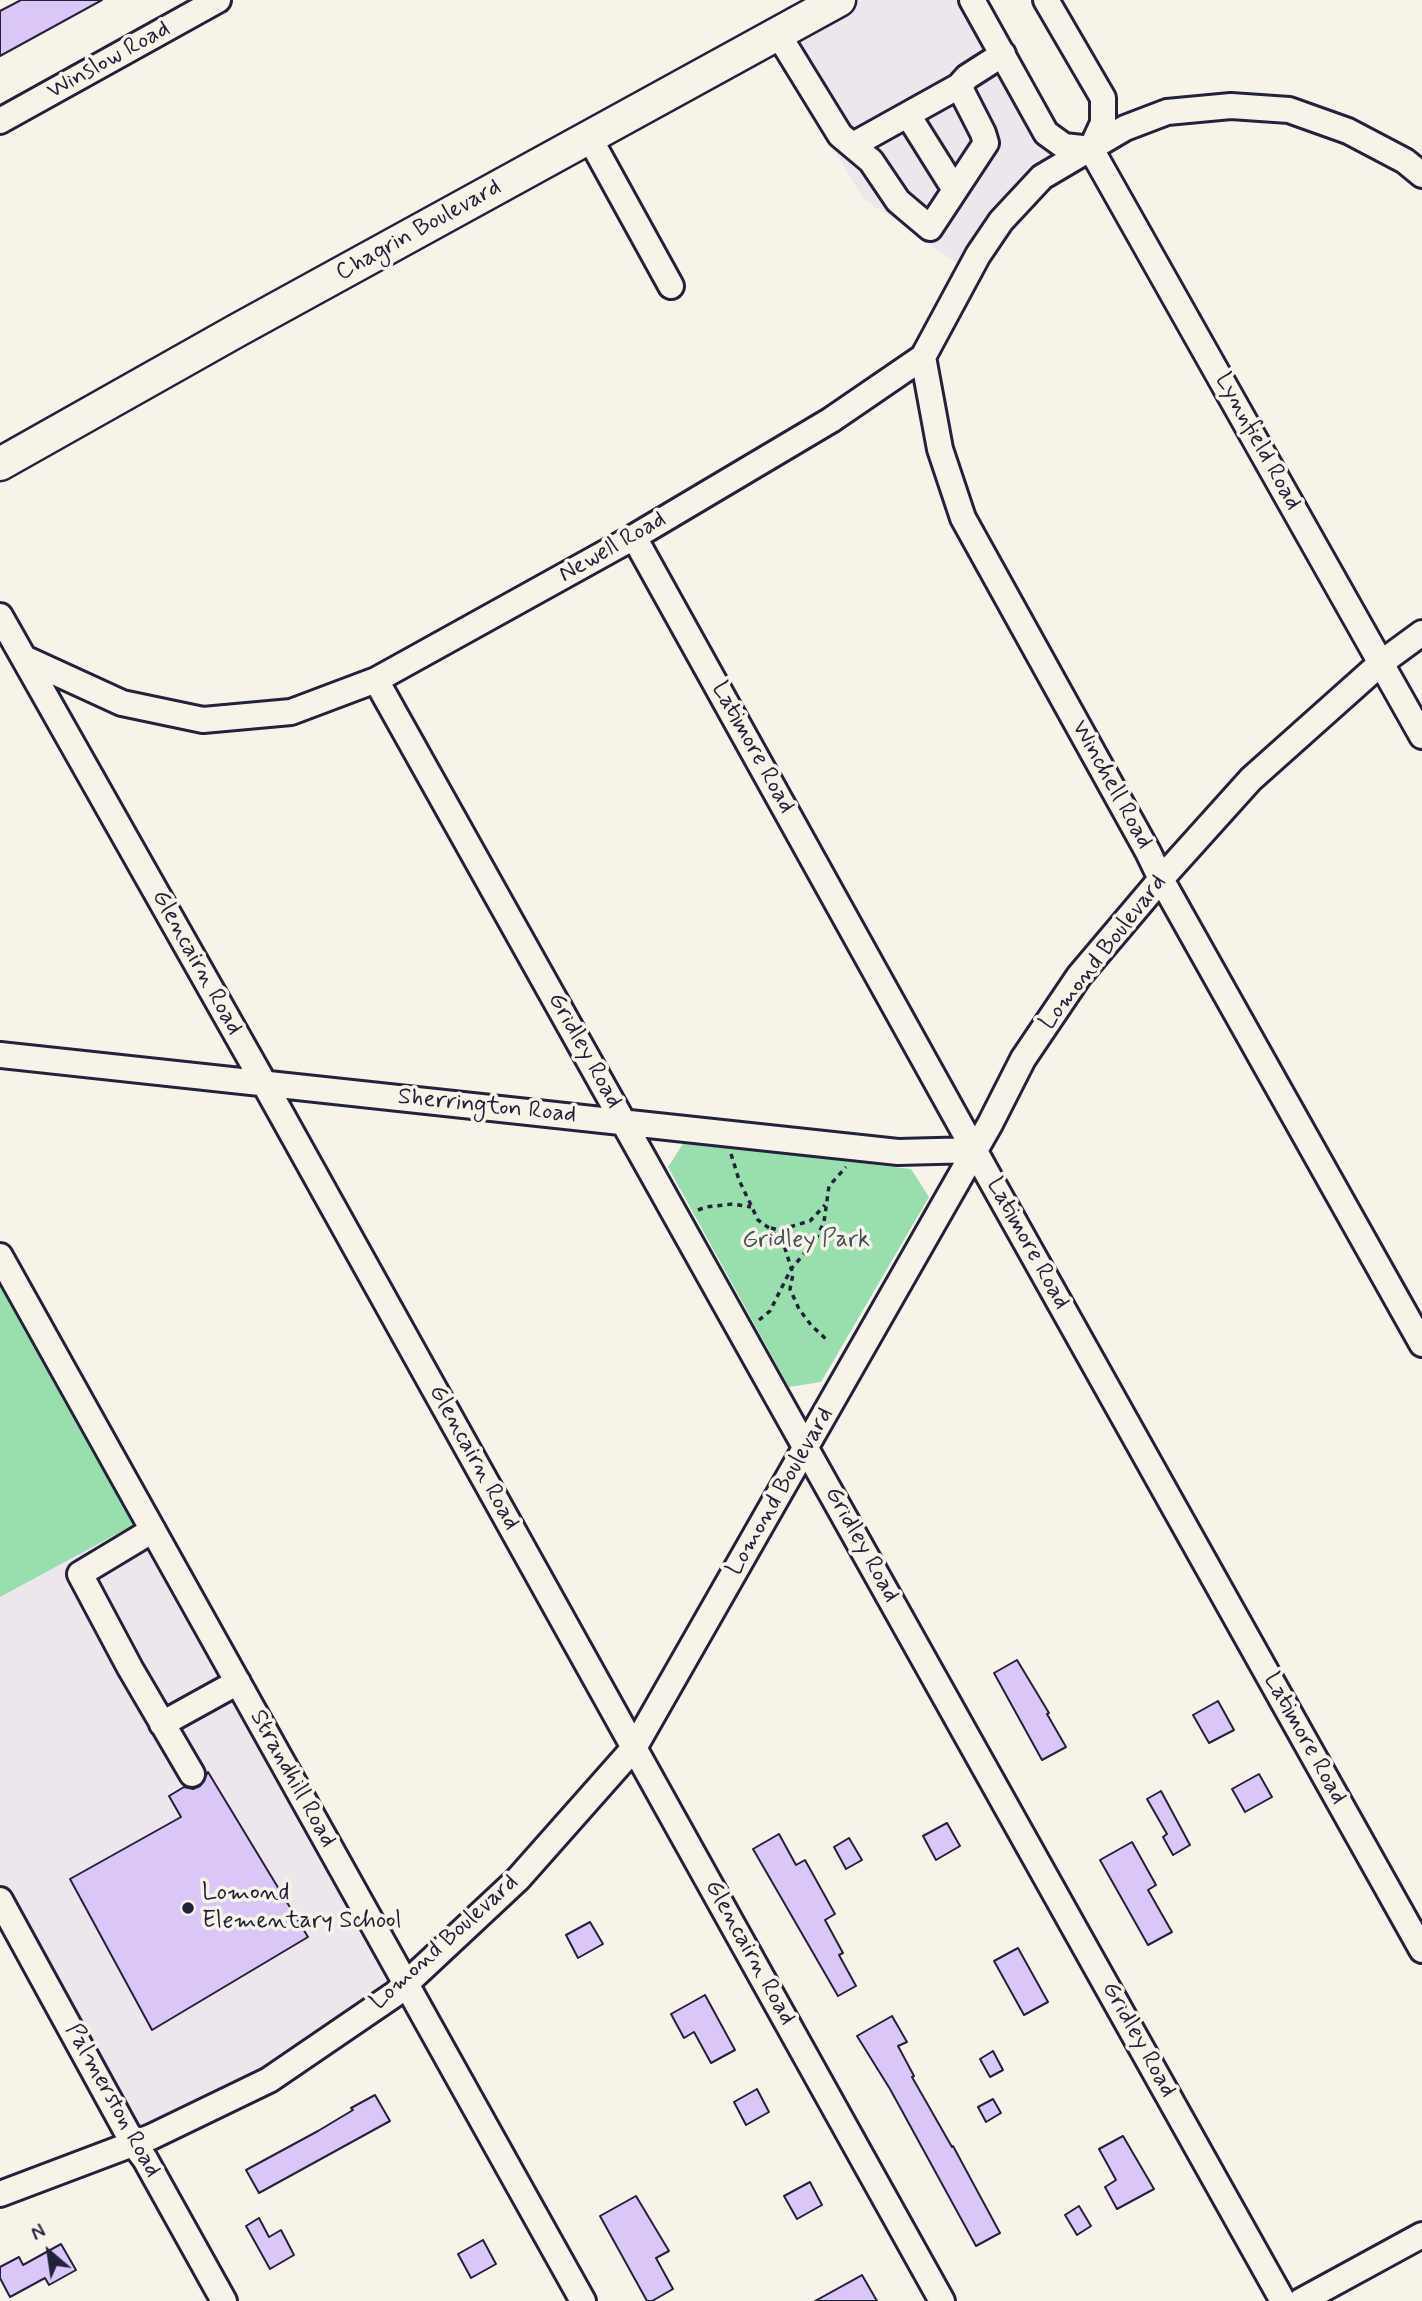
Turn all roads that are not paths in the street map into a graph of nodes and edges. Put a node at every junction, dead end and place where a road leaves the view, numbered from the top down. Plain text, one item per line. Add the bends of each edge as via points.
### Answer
1 (218, 0) edge
2 (839, 0) edge
3 (972, 0) edge
4 (1046, 0) edge
5 (778, 34) junction
6 (1003, 54) junction
7 (959, 86) junction
8 (908, 115) junction
9 (0, 121) edge
10 (589, 137) junction
11 (853, 145) junction
12 (1091, 149) junction
13 (1422, 175) edge
14 (955, 190) junction
15 (671, 286) dead end
16 (923, 357) junction
17 (0, 464) edge
18 (634, 537) junction
19 (0, 616) edge
20 (1422, 633) edge
21 (26, 659) junction
22 (1381, 663) junction
23 (376, 680) junction
24 (1422, 736) edge
25 (1161, 878) junction
26 (0, 1055) edge
27 (264, 1083) junction
28 (623, 1121) junction
29 (975, 1150) junction
30 (0, 1256) edge
31 (1422, 1344) edge
32 (806, 1448) junction
33 (153, 1530) junction
34 (238, 1682) junction
35 (162, 1724) junction
36 (634, 1748) junction
37 (192, 1774) dead end
38 (0, 1900) edge
39 (1422, 1950) edge
40 (406, 1983) junction
41 (133, 2143) junction
42 (0, 2194) edge
43 (1422, 2235) edge
44 (224, 2301) edge
45 (583, 2301) edge
46 (942, 2301) edge
47 (1283, 2301) edge
48 (1301, 2301) edge

1 - 9 street, Winslow Road
2 - 5 main road, Chagrin Boulevard
3 - 6 street
4 - 12 street via 1102,98 1103,123
5 - 10 main road, Chagrin Boulevard
5 - 11 street via 840,135
6 - 7 street
6 - 12 street via 1046,133 1065,146
7 - 8 street
7 - 14 street via 986,144
8 - 11 street
8 - 14 street
10 - 15 street
10 - 17 main road, Chagrin Boulevard
11 - 14 street via 871,161 898,201 930,228
12 - 13 street, Newell Road via 1125,128 1167,112 1231,106 1289,110 1348,131
12 - 16 street, Newell Road via 1042,177 1001,221
12 - 22 street, Lynnfield Road
16 - 18 street, Newell Road via 831,420
16 - 25 street, Winchell Road via 940,449 963,518
18 - 23 street, Newell Road
18 - 29 street, Latimore Road
19 - 21 street, Glencairn Road
20 - 22 street, Lomond Boulevard
21 - 23 street, Newell Road via 122,703 203,720 291,712
21 - 27 street, Glencairn Road
22 - 24 street, Lynnfield Road
22 - 25 street, Lomond Boulevard via 1251,779
23 - 28 street, Gridley Road
25 - 29 street, Lomond Boulevard via 1072,986 1023,1059
25 - 31 street, Winchell Road
26 - 27 street, Sherrington Road
27 - 28 street, Sherrington Road
27 - 36 street, Glencairn Road
28 - 29 street, Sherrington Road via 898,1152
28 - 32 street, Gridley Road
29 - 32 street, Lomond Boulevard
29 - 39 street, Latimore Road
30 - 33 street, Strandhill Road
32 - 36 street, Lomond Boulevard
32 - 47 street, Gridley Road
33 - 34 street, Strandhill Road
33 - 35 street via 80,1574
34 - 35 street
34 - 40 street, Strandhill Road
35 - 37 street
36 - 40 street, Lomond Boulevard via 518,1879
36 - 46 street, Glencairn Road
38 - 41 street, Palmerston Road
40 - 41 street, Lomond Boulevard via 269,2080
40 - 45 street, Strandhill Road
41 - 42 street, Lomond Boulevard
41 - 44 street, Palmerston Road
43 - 48 street

